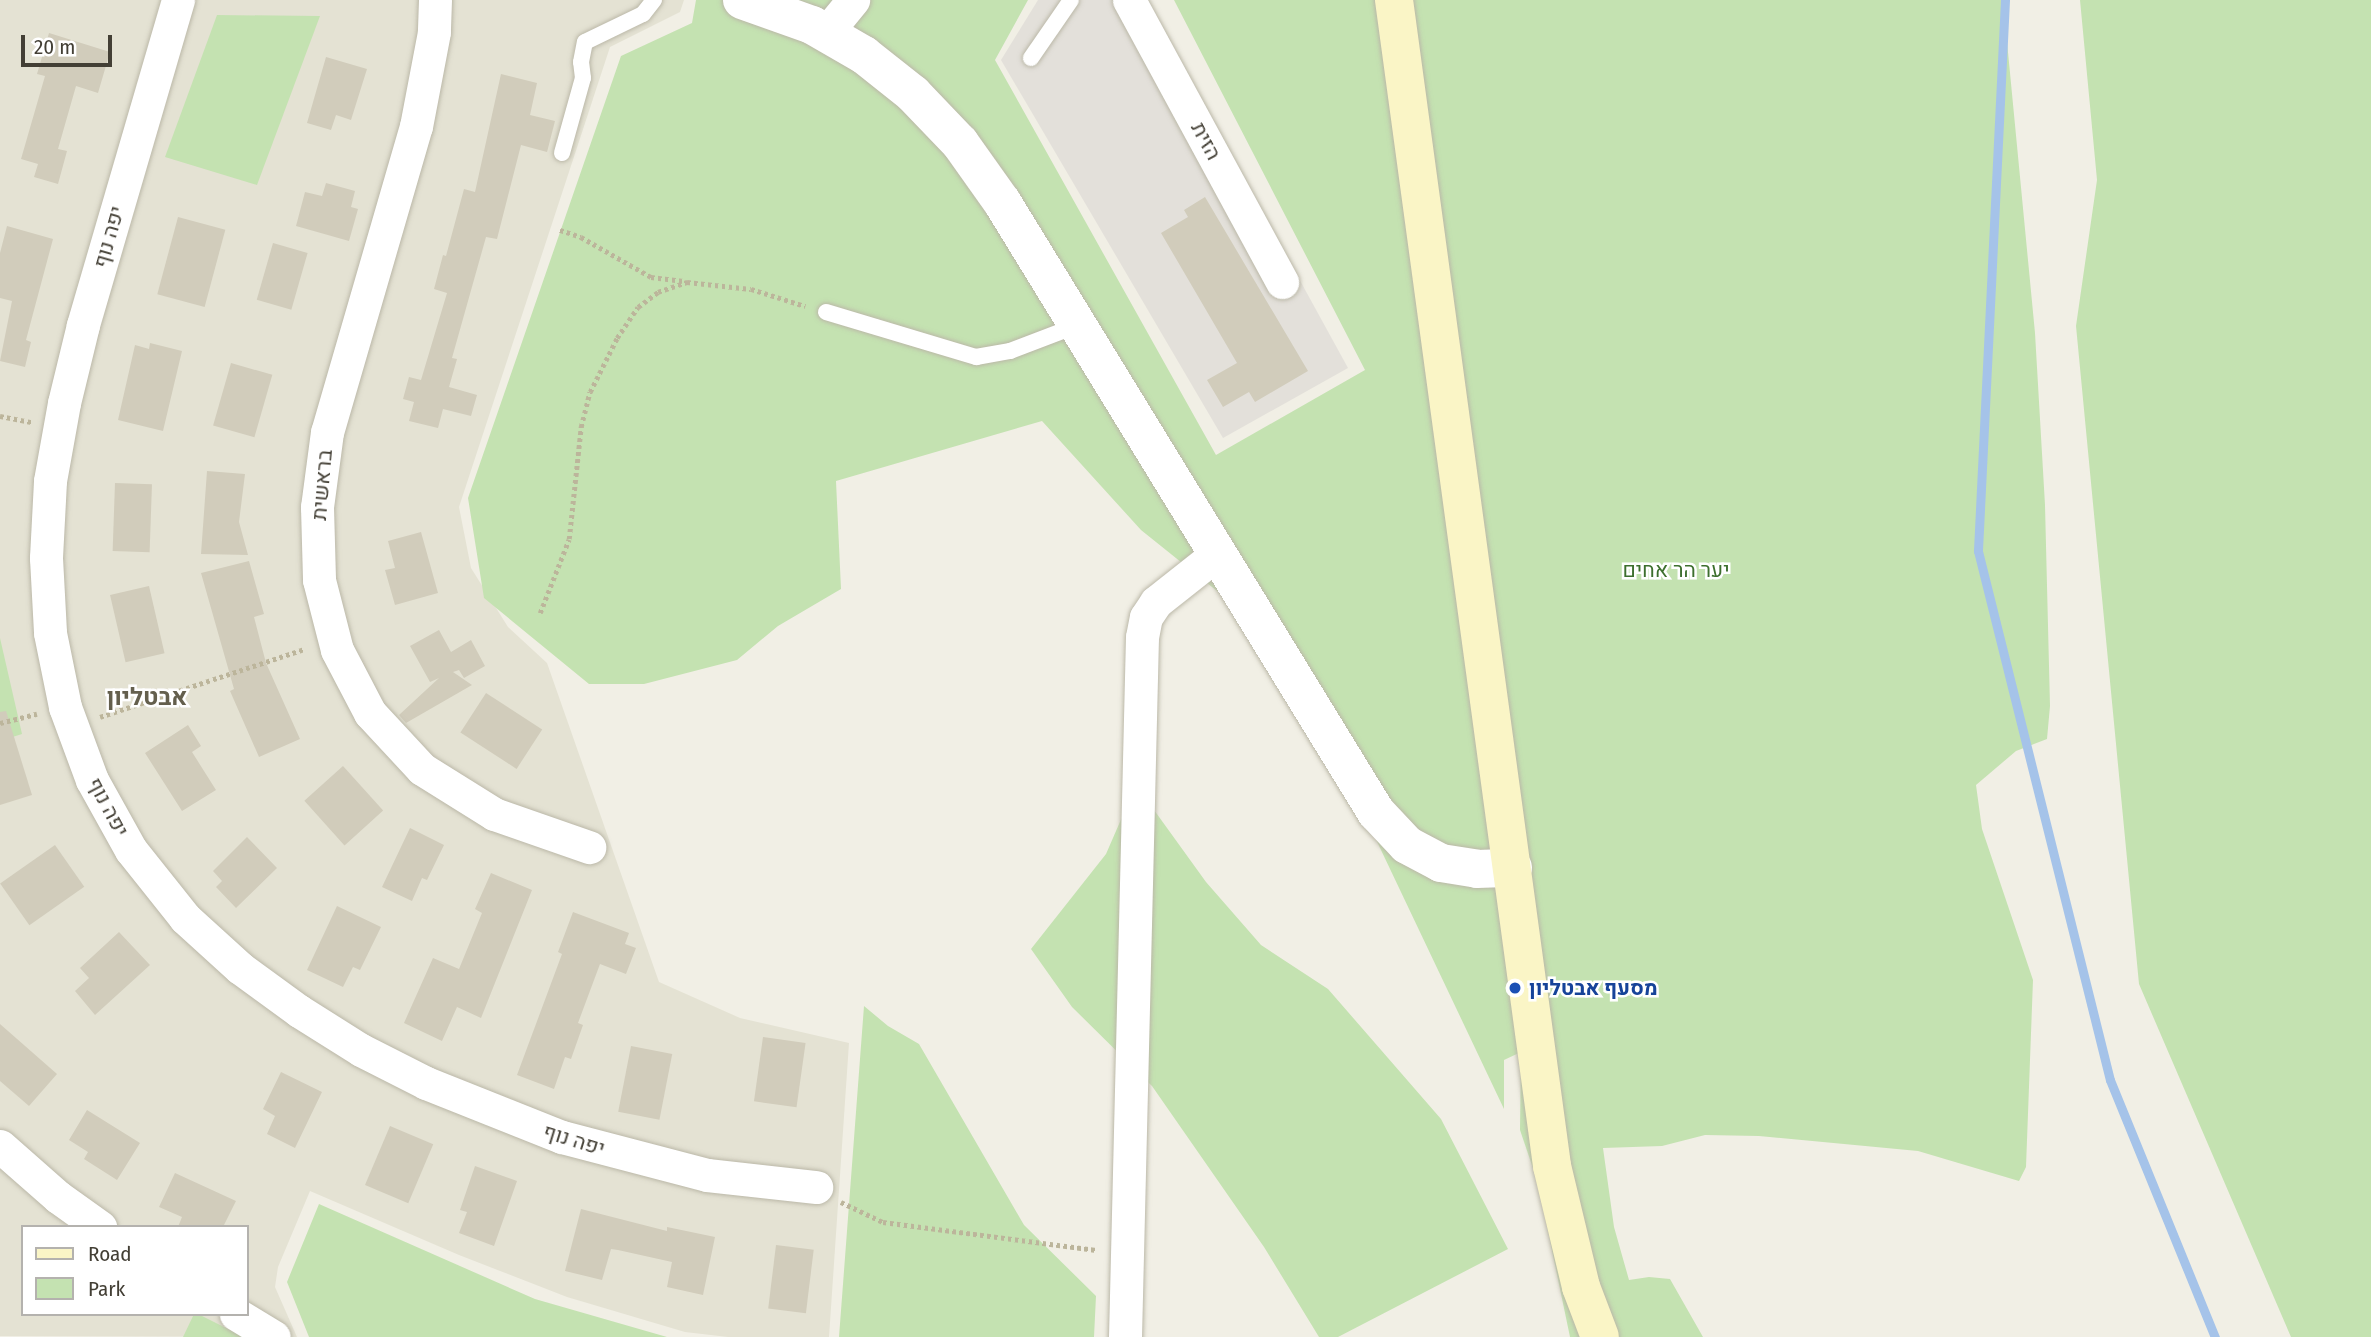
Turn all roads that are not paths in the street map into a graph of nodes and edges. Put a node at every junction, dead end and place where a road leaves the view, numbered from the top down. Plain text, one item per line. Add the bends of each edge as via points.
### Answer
1 (178, 0) edge
2 (435, 0) edge
3 (654, 0) edge
4 (742, 0) edge
5 (853, 0) edge
6 (1071, 0) edge
7 (1129, 0) edge
8 (1394, 0) edge
9 (826, 33) junction
10 (1031, 58) dead end
11 (562, 153) dead end
12 (1282, 282) dead end
13 (826, 312) road end
14 (1078, 325) junction
15 (1218, 553) junction
16 (589, 847) dead end
17 (1513, 867) junction
18 (0, 1146) edge
19 (816, 1187) road end
20 (97, 1225) edge
21 (239, 1316) edge
22 (274, 1336) edge
23 (1125, 1337) edge
24 (1600, 1337) edge

1 - 19 street, יפה נוף via 83,325 50,481 46,558 50,633 65,707 92,780 131,850 184,918 240,968 361,1050 437,1088 562,1137 707,1175
2 - 16 street, בראשית via 434,33 416,125 327,432 317,507 319,568 337,650 370,713 422,769 494,814
3 - 11 lane via 643,14 585,42 583,78
4 - 9 street
5 - 9 street
6 - 10 lane
7 - 12 street, הזית
8 - 17 main road
9 - 14 street via 864,55 913,94 960,143
13 - 14 lane via 976,357 1010,351
14 - 15 street
15 - 17 street via 1391,830 1407,845 1441,863 1477,869
15 - 23 street via 1156,602 1143,630
17 - 24 main road via 1552,1166 1575,1263
18 - 20 street
21 - 22 street

